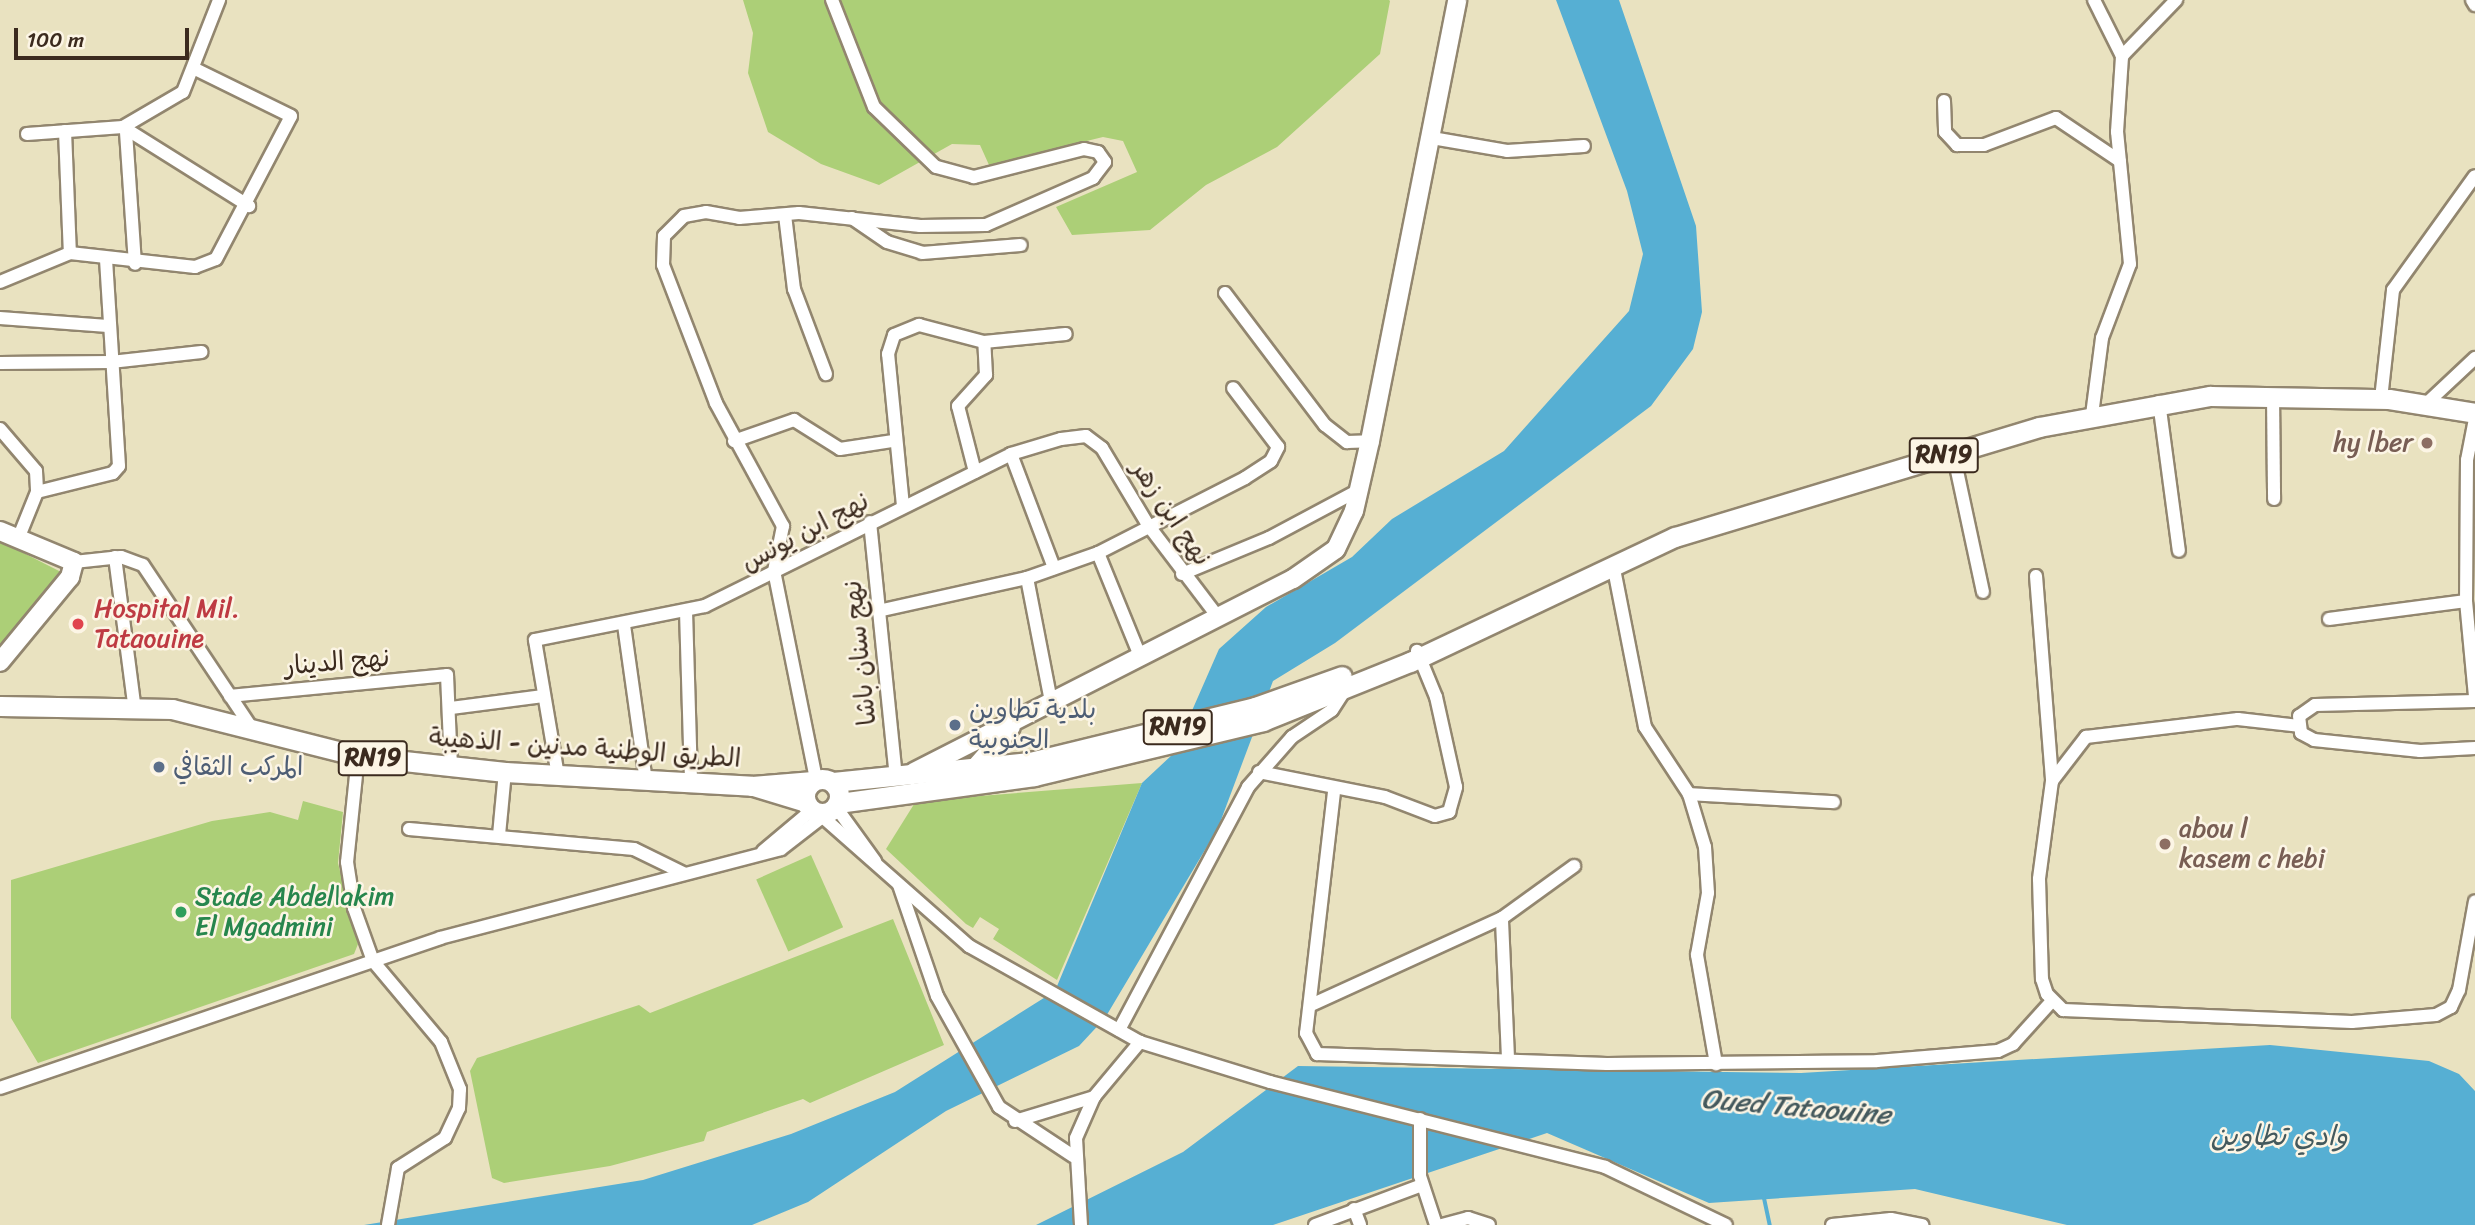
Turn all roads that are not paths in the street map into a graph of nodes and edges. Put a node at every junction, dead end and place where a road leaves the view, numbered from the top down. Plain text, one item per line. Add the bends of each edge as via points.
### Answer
1 (219, 0) edge
2 (832, 0) edge
3 (1457, 0) edge
4 (2094, 0) edge
5 (2176, 0) edge
6 (2472, 0) edge
7 (2475, 5) edge
8 (2122, 56) junction
9 (195, 69) junction
10 (1944, 101) dead end
11 (125, 130) junction
12 (65, 131) junction
13 (27, 134) dead end
14 (1432, 138) junction
15 (1584, 146) dead end
16 (2120, 161) junction
17 (2475, 176) edge
18 (249, 206) junction
19 (785, 215) junction
20 (852, 218) junction
21 (1021, 245) dead end
22 (70, 253) junction
23 (106, 260) junction
24 (135, 264) junction
25 (0, 282) edge
26 (1225, 293) dead end
27 (0, 318) edge
28 (108, 326) junction
29 (1066, 334) dead end
30 (984, 342) junction
31 (201, 352) dead end
32 (2475, 358) edge
33 (111, 362) junction
34 (0, 363) edge
35 (826, 374) dead end
36 (1233, 388) dead end
37 (2273, 395) junction
38 (2381, 399) junction
39 (2159, 402) junction
40 (2427, 404) junction
41 (2475, 413) edge
42 (2092, 415) junction
43 (2475, 419) edge
44 (0, 429) edge
45 (1086, 436) joint
46 (734, 441) junction
47 (893, 441) junction
48 (1370, 442) junction
49 (1953, 452) junction
50 (1011, 454) junction
51 (975, 472) junction
52 (1359, 490) junction
53 (37, 492) junction
54 (2274, 499) dead end
55 (903, 506) junction
56 (870, 522) junction
57 (1148, 526) junction
58 (0, 531) edge
59 (18, 539) junction
60 (2179, 551) dead end
61 (1098, 552) junction
62 (115, 557) junction
63 (74, 562) junction
64 (1613, 564) junction
65 (1054, 568) junction
66 (774, 571) junction
67 (1182, 574) junction
68 (2036, 576) dead end
69 (1027, 578) junction
70 (1983, 592) dead end
71 (2466, 601) junction
72 (686, 611) junction
73 (878, 611) junction
74 (1218, 617) junction
75 (2329, 619) dead end
76 (624, 625) junction
77 (1418, 652) junction
78 (1140, 656) junction
79 (0, 662) edge
80 (1348, 687) junction
81 (1323, 691) junction
82 (230, 696) junction
83 (543, 696) junction
84 (2475, 699) edge
85 (1051, 701) junction
86 (134, 704) junction
87 (0, 706) edge
88 (451, 708) junction
89 (1023, 715) junction
90 (2299, 726) junction
91 (1006, 732) junction
92 (255, 733) junction
93 (2475, 748) edge
94 (358, 756) junction
95 (451, 766) junction
96 (1027, 767) junction
97 (505, 772) junction
98 (1259, 772) junction
99 (558, 776) junction
100 (973, 776) junction
101 (899, 779) junction
102 (646, 781) junction
103 (821, 781) junction
104 (2052, 781) junction
105 (691, 784) junction
106 (752, 786) junction
107 (1335, 792) junction
108 (1689, 794) junction
109 (1833, 802) dead end
110 (822, 809) junction
111 (409, 829) dead end
112 (499, 835) junction
113 (877, 865) junction
114 (1574, 866) dead end
115 (683, 873) junction
116 (899, 884) junction
117 (2475, 901) edge
118 (1502, 918) junction
119 (373, 961) junction
120 (2052, 1001) junction
121 (1311, 1004) junction
122 (1119, 1030) junction
123 (1140, 1042) junction
124 (1508, 1058) junction
125 (1716, 1064) junction
126 (0, 1088) edge
127 (1094, 1097) junction
128 (1420, 1119) junction
129 (1016, 1121) junction
130 (1073, 1156) junction
131 (1421, 1180) junction
132 (1354, 1209) junction
133 (388, 1225) edge
134 (1081, 1225) edge
135 (1315, 1225) edge
136 (1360, 1225) edge
137 (1436, 1225) edge
138 (1442, 1225) edge
139 (1489, 1225) edge
140 (1726, 1225) edge
141 (1832, 1225) edge
142 (1922, 1225) edge

1 - 9 street
2 - 20 street via 874,107 936,167 974,177 1084,149 1098,152 1105,162 1093,178 986,225 919,226
3 - 14 street
4 - 8 street
5 - 8 street
6 - 7 street
8 - 16 street
9 - 11 street via 183,92
9 - 18 street via 291,116
10 - 16 street via 1945,132 1956,145 1984,145 2056,118
11 - 12 street
11 - 18 street
11 - 24 street
12 - 13 street
12 - 22 street
14 - 15 street via 1507,151
14 - 48 street
16 - 42 street via 2130,264 2102,338
17 - 38 street via 2393,290
18 - 24 street via 210,265
19 - 20 street
19 - 35 street via 794,289
19 - 46 street via 695,212 673,222 662,243 663,265
20 - 21 street via 887,242 922,253
22 - 23 street
22 - 25 street
23 - 24 street
23 - 28 street
26 - 48 street via 1325,425 1347,442
27 - 28 street
28 - 33 street
29 - 30 street
30 - 47 street via 930,325 894,335 888,354
30 - 51 street via 986,375 958,406
31 - 33 street
32 - 40 street
33 - 34 street
33 - 53 street via 117,470
36 - 57 street via 1279,447 1271,461
37 - 38 main road, الطريق الوطنية مدنين - الذهيبة / RN19
37 - 39 main road, الطريق الوطنية مدنين - الذهيبة / RN19
37 - 54 street
38 - 40 main road, الطريق الوطنية مدنين - الذهيبة / RN19
39 - 42 main road, الطريق الوطنية مدنين - الذهيبة / RN19
39 - 60 street
40 - 41 main road, الطريق الوطنية مدنين - الذهيبة / RN19
42 - 49 main road, الطريق الوطنية مدنين - الذهيبة / RN19
43 - 71 street via 2467,460
44 - 53 street via 36,471
45 - 50 street, نهج ابن يونس
45 - 57 street, نهج ابن زهر via 1102,448
46 - 47 street via 794,420 840,449
46 - 66 street via 783,526
47 - 55 street
48 - 52 street
49 - 64 main road, الطريق الوطنية مدنين - الذهيبة / RN19 via 1675,537
49 - 70 street
50 - 51 street, نهج ابن يونس
50 - 65 street
51 - 55 street, نهج ابن يونس
52 - 67 street via 1269,538
52 - 74 street via 1336,549
53 - 59 street
55 - 56 street, نهج ابن يونس
56 - 66 street, نهج ابن يونس
56 - 73 street, نهج سنان باشا
57 - 61 street
57 - 67 street, نهج ابن زهر
58 - 59 street
59 - 63 street
61 - 65 street
61 - 78 street
62 - 63 street
62 - 82 street via 143,565
62 - 86 street
63 - 79 street via 70,577
64 - 77 main road, الطريق الوطنية مدنين - الذهيبة / RN19
64 - 108 street via 1645,727
65 - 69 street
66 - 72 street, نهج ابن يونس
66 - 103 street
67 - 74 street, نهج ابن زهر
68 - 104 street
69 - 73 street
69 - 85 street
71 - 75 street
71 - 84 street
72 - 76 street, نهج ابن يونس
72 - 105 street
73 - 101 street, نهج سنان باشا
74 - 78 street
76 - 83 street, نهج ابن يونس via 535,640
76 - 102 street
77 - 80 main road, الطريق الوطنية مدنين - الذهيبة / RN19
77 - 81 main road, الطريق الوطنية مدنين - الذهيبة / RN19
77 - 107 street via 1436,697 1455,806 1435,816 1385,797
78 - 85 street
80 - 81 main road, الطريق الوطنية مدنين - الذهيبة / RN19
80 - 98 street via 1332,710 1292,737
81 - 96 main road, الطريق الوطنية مدنين - الذهيبة / RN19 via 1184,745
82 - 88 street, نهج الدينار via 447,675
82 - 92 street
83 - 88 street
83 - 99 street
84 - 90 street via 2311,706 2300,713
85 - 89 street
86 - 87 main road, الطريق الوطنية مدنين - الذهيبة / RN19
86 - 92 main road, الطريق الوطنية مدنين - الذهيبة / RN19
88 - 95 street
89 - 91 street
89 - 101 street
90 - 93 street via 2314,740 2420,751
90 - 104 street via 2238,719 2085,737
91 - 96 street via 1004,745
91 - 100 street
92 - 94 main road, الطريق الوطنية مدنين - الذهيبة / RN19
94 - 95 main road, الطريق الوطنية مدنين - الذهيبة / RN19
94 - 119 street via 347,881
95 - 97 main road, الطريق الوطنية مدنين - الذهيبة / RN19
96 - 100 main road, الطريق الوطنية مدنين - الذهيبة / RN19
97 - 99 main road, الطريق الوطنية مدنين - الذهيبة / RN19
97 - 112 street
98 - 107 street
98 - 122 street
99 - 102 main road, الطريق الوطنية مدنين - الذهيبة / RN19
100 - 101 main road, الطريق الوطنية مدنين - الذهيبة / RN19
100 - 110 main road, الطريق الوطنية مدنين - الذهيبة / RN19
101 - 103 main road, الطريق الوطنية مدنين - الذهيبة / RN19
102 - 105 main road, الطريق الوطنية مدنين - الذهيبة / RN19
103 - 106 main road, الطريق الوطنية مدنين - الذهيبة / RN19
103 - 110 main road
103 - 110 main road
104 - 120 street via 2039,879 2042,979
105 - 106 main road, الطريق الوطنية مدنين - الذهيبة / RN19
106 - 110 main road, الطريق الوطنية مدنين - الذهيبة / RN19
107 - 121 street via 1318,898
108 - 109 street
108 - 125 street via 1708,867 1697,955
110 - 113 street
110 - 113 street
110 - 115 street via 760,853
111 - 112 street
112 - 115 street via 634,849
113 - 116 street
114 - 118 street
115 - 119 street
116 - 122 street via 969,946
116 - 129 street via 937,996 992,1096
117 - 120 street via 2459,990 2451,1007 2435,1015 2352,1022 2232,1012 2082,1014
118 - 121 street
118 - 124 street
119 - 126 street
119 - 133 street via 441,1042 460,1089 459,1108 445,1138 398,1168
120 - 125 street via 2013,1044 1998,1051 1877,1061
121 - 124 street via 1306,1033 1317,1054
122 - 123 street
123 - 127 street
123 - 128 street via 1270,1082
124 - 125 street
127 - 129 street
127 - 130 street
128 - 131 street
128 - 140 street via 1605,1167
129 - 130 street
130 - 134 street
131 - 132 street
131 - 137 street
132 - 135 street
132 - 136 street
138 - 139 street via 1468,1218
141 - 142 street via 1891,1219

